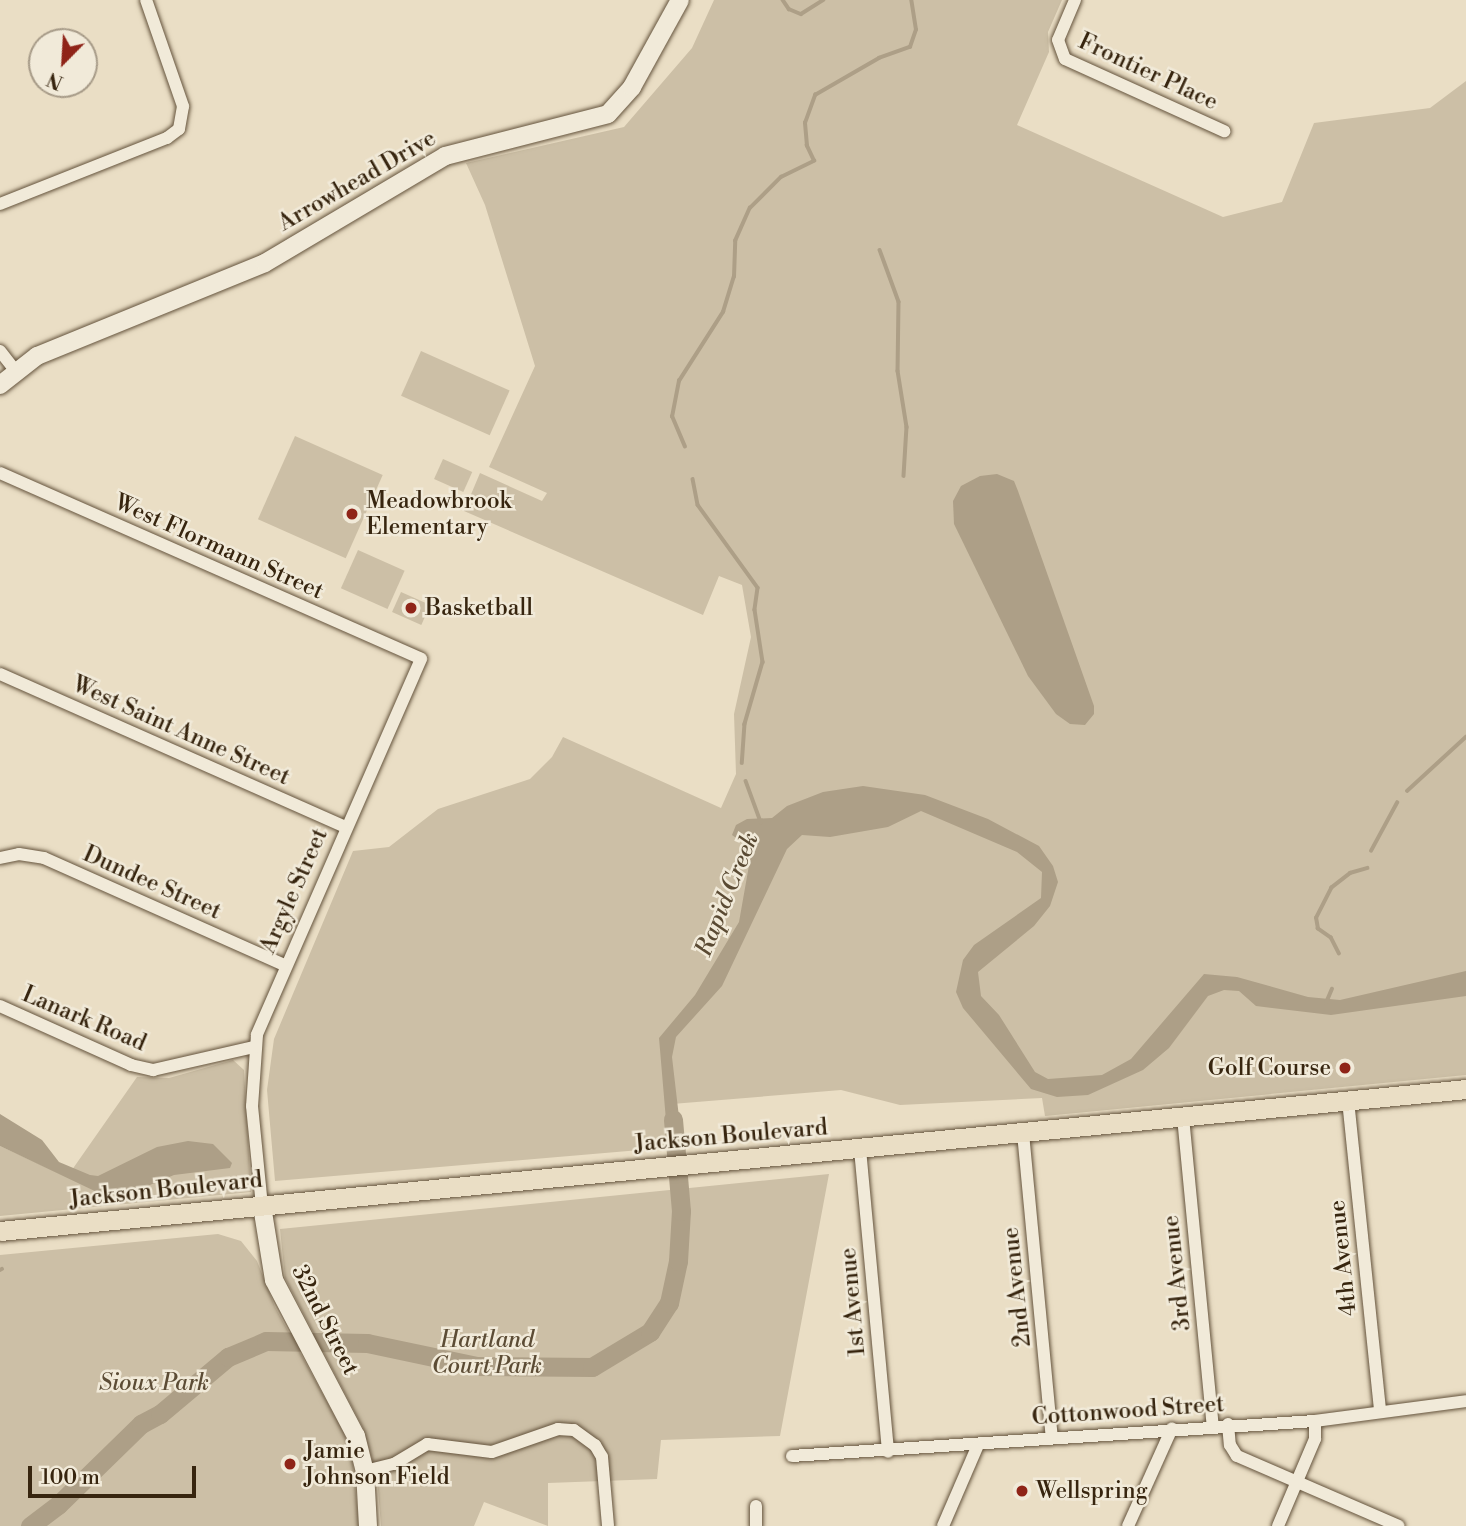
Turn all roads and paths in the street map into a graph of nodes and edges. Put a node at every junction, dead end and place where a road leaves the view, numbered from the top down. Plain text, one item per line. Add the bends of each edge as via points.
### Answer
1 (146, 0) edge
2 (680, 0) edge
3 (1075, 0) edge
4 (1224, 131) dead end
5 (0, 204) edge
6 (0, 351) edge
7 (15, 370) junction
8 (0, 385) edge
9 (0, 473) edge
10 (421, 659) joint
11 (0, 674) edge
12 (346, 827) junction
13 (0, 858) edge
14 (284, 965) junction
15 (0, 1006) edge
16 (254, 1047) junction
17 (1466, 1089) edge
18 (1348, 1100) junction
19 (1183, 1117) junction
20 (1023, 1133) junction
21 (860, 1149) junction
22 (262, 1206) junction
23 (0, 1231) edge
24 (1466, 1401) edge
25 (1380, 1411) junction
26 (1315, 1421) junction
27 (1228, 1424) junction
28 (1213, 1426) junction
29 (1172, 1428) junction
30 (1052, 1437) junction
31 (978, 1446) junction
32 (888, 1452) junction
33 (792, 1456) dead end
34 (365, 1471) junction
35 (1297, 1480) junction
36 (757, 1506) dead end
37 (368, 1526) edge
38 (608, 1526) edge
39 (757, 1526) edge
40 (943, 1526) edge
41 (1128, 1526) edge
42 (1278, 1526) edge
43 (1399, 1526) edge

1 - 5 street via 183,106 179,129 167,138
2 - 7 street, Arrowhead Drive via 632,88 608,114 445,156 265,263 53,349
3 - 4 street, Frontier Place via 1060,31 1058,47 1074,66
6 - 7 street
7 - 8 street, Arrowhead Drive
9 - 10 street, West Flormann Street
10 - 12 street, Argyle Street
11 - 12 street, West Saint Anne Street
12 - 14 street, Argyle Street
13 - 14 street, Dundee Street via 19,854 44,858
14 - 16 street, Argyle Street
15 - 16 street, Lanark Road via 131,1065 153,1070
16 - 22 street, 32nd Street via 253,1106
17 - 18 main road, Jackson Boulevard
18 - 19 main road, Jackson Boulevard
18 - 25 street, 4th Avenue
19 - 20 main road, Jackson Boulevard
19 - 28 street, 3rd Avenue
20 - 21 main road, Jackson Boulevard
20 - 30 street, 2nd Avenue
21 - 22 main road, Jackson Boulevard
21 - 32 street, 1st Avenue
22 - 23 main road, Jackson Boulevard
22 - 34 street, 32nd Street via 272,1272 356,1436
24 - 25 street, Cottonwood Street
25 - 26 street, Cottonwood Street
26 - 27 street, Cottonwood Street
26 - 35 street via 1315,1439
27 - 28 street, Cottonwood Street
27 - 35 street via 1230,1445 1237,1455
28 - 29 street, Cottonwood Street
29 - 30 street, Cottonwood Street
29 - 41 street
30 - 31 street, Cottonwood Street
31 - 32 street, Cottonwood Street
31 - 40 street
32 - 33 street, Cottonwood Street
34 - 37 street, 32nd Street
34 - 38 street via 394,1464 427,1444 492,1452 558,1429 574,1430 595,1445 602,1457
35 - 42 street
35 - 43 street
36 - 39 street

